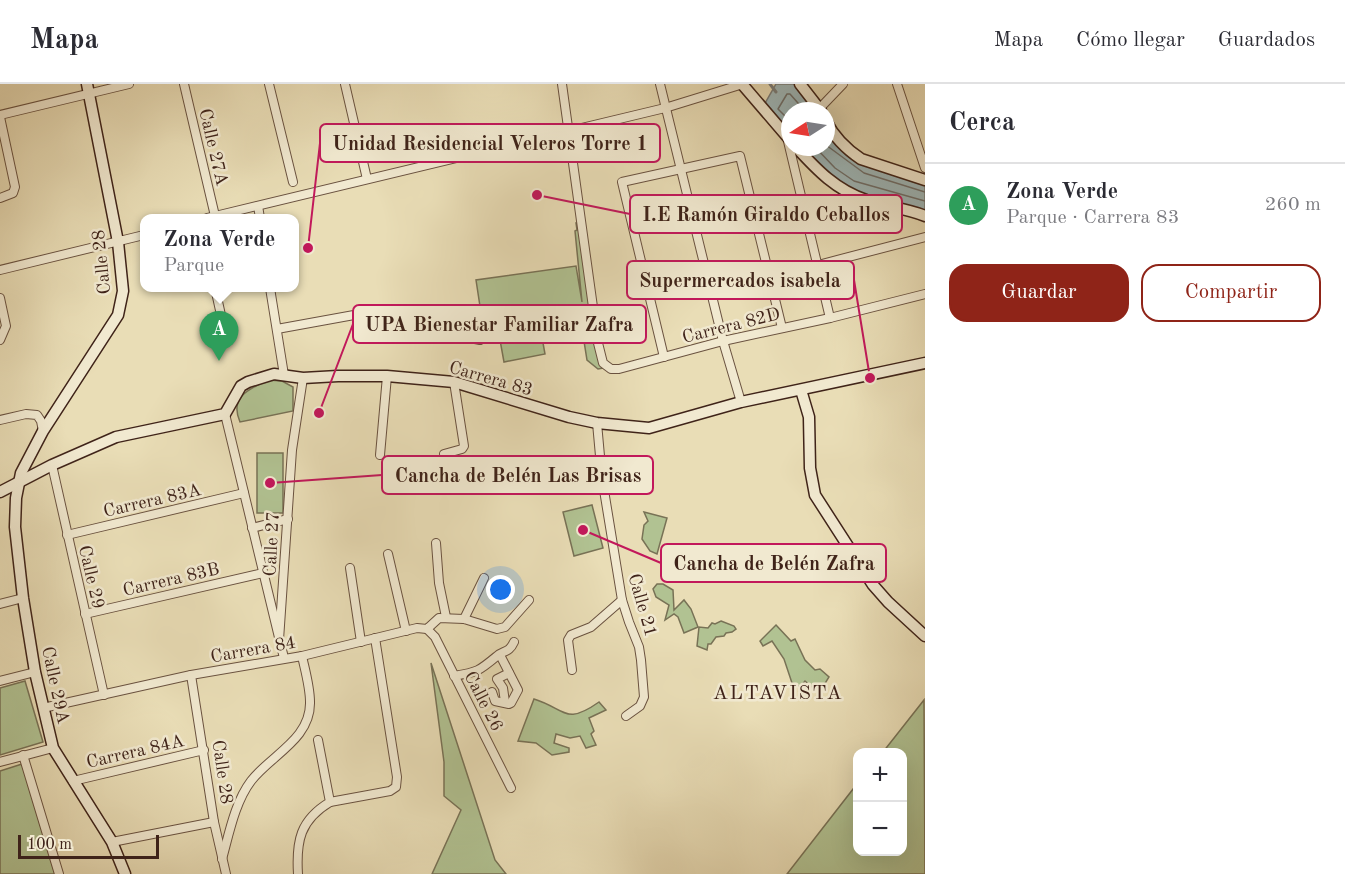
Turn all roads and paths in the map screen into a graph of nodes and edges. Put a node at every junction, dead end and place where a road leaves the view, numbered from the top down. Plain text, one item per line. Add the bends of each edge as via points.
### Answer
1 (129, 84) edge
2 (184, 84) edge
3 (269, 84) edge
4 (345, 84) edge
5 (562, 84) edge
6 (660, 84) edge
7 (742, 84) edge
8 (800, 84) edge
9 (897, 84) edge
10 (841, 85) edge
11 (88, 89) edge
12 (815, 102) edge
13 (827, 102) edge
14 (665, 108) junction
15 (0, 116) edge
16 (781, 130) edge
17 (568, 133) junction
18 (835, 136) edge
19 (792, 156) edge
20 (804, 156) edge
21 (925, 168) edge
22 (680, 169) junction
23 (368, 179) junction
24 (925, 180) edge
25 (293, 182) dead end
26 (0, 198) edge
27 (258, 206) junction
28 (210, 214) edge
29 (227, 214) edge
30 (259, 214) edge
31 (925, 216) edge
32 (140, 236) edge
33 (925, 237) edge
34 (118, 242) junction
35 (818, 266) junction
36 (0, 270) edge
37 (215, 292) edge
38 (271, 292) edge
39 (925, 294) edge
40 (0, 298) edge
41 (221, 315) dead end
42 (830, 318) junction
43 (782, 328) junction
44 (277, 330) junction
45 (1, 339) edge
46 (480, 340) dead end
47 (723, 341) junction
48 (664, 357) junction
49 (925, 363) edge
50 (284, 375) junction
51 (387, 376) junction
52 (303, 378) junction
53 (454, 382) junction
54 (801, 390) junction
55 (741, 402) junction
56 (225, 414) junction
57 (0, 420) edge
58 (597, 423) junction
59 (43, 431) junction
60 (444, 454) dead end
61 (380, 455) dead end
62 (52, 465) junction
63 (18, 483) junction
64 (0, 492) edge
65 (244, 494) junction
66 (288, 519) junction
67 (252, 528) junction
68 (67, 535) junction
69 (436, 543) dead end
70 (388, 554) dead end
71 (350, 568) dead end
72 (263, 573) junction
73 (484, 578) dead end
74 (23, 598) junction
75 (529, 600) dead end
76 (622, 600) junction
77 (0, 604) edge
78 (85, 614) junction
79 (446, 618) junction
80 (464, 619) junction
81 (427, 629) junction
82 (406, 631) junction
83 (925, 636) edge
84 (375, 638) junction
85 (279, 640) junction
86 (361, 642) junction
87 (514, 642) dead end
88 (500, 655) junction
89 (302, 656) junction
90 (284, 658) junction
91 (572, 670) dead end
92 (35, 672) junction
93 (509, 673) junction
94 (191, 675) junction
95 (454, 676) junction
96 (0, 681) edge
97 (513, 681) junction
98 (503, 688) junction
99 (492, 692) dead end
100 (104, 695) junction
101 (505, 702) junction
102 (43, 708) junction
103 (626, 716) dead end
104 (318, 740) dead end
105 (52, 748) junction
106 (204, 750) junction
107 (23, 755) junction
108 (0, 762) edge
109 (73, 781) junction
110 (510, 788) dead end
111 (330, 802) junction
112 (214, 822) junction
113 (112, 842) junction
114 (222, 859) junction
115 (59, 874) edge
116 (125, 874) edge
117 (226, 874) edge
118 (298, 874) edge

1 - 11 street
2 - 28 street, Calle 27A
3 - 25 street
4 - 23 street
5 - 17 street
6 - 14 street
7 - 14 street
7 - 16 street
8 - 12 street
9 - 21 street
10 - 13 street
11 - 15 street
11 - 34 street, Calle 28
14 - 17 street
14 - 22 street
15 - 26 street via 15,190
17 - 23 street
17 - 48 street, Carrera 82D via 603,363 614,370
18 - 24 street via 861,159
19 - 35 street
20 - 31 street via 826,179 849,193
22 - 43 street via 740,156
22 - 47 street
22 - 48 street via 622,182
23 - 27 street
27 - 29 street
27 - 30 street
32 - 34 street
33 - 35 street
34 - 36 street
34 - 59 street, Calle 28 via 123,291 118,315
35 - 42 street
37 - 41 street
38 - 44 street
39 - 42 street, Carrera 82D
40 - 45 street via 6,326
42 - 43 street, Carrera 82D
43 - 47 street, Carrera 82D
44 - 46 street via 354,315
44 - 50 street
47 - 48 street, Carrera 82D
47 - 55 street
49 - 54 street, Carrera 83
50 - 52 street, Carrera 83
50 - 56 street, Carrera 83 via 274,374 241,386
51 - 52 street, Carrera 83
51 - 53 street, Carrera 83
51 - 61 street
52 - 66 street, Calle 27 via 292,450
53 - 58 street, Carrera 83
53 - 60 street via 465,446
54 - 55 street, Carrera 83
54 - 83 street via 809,417 815,495 873,585
55 - 58 street, Carrera 83 via 649,428
56 - 62 street via 116,437
56 - 65 street
57 - 59 street via 37,415
58 - 76 street, Calle 21
59 - 63 street, Calle 28
62 - 63 street
62 - 68 street, Calle 29
63 - 64 street
63 - 74 street, Calle 29A via 15,527
65 - 67 street
65 - 68 street, Carrera 83A
66 - 67 street
66 - 85 street, Calle 27
67 - 72 street
68 - 78 street, Calle 29
69 - 79 street
70 - 82 street
71 - 86 street
72 - 78 street, Carrera 83B
72 - 85 street
73 - 80 street
74 - 77 street
74 - 92 street, Calle 29A
75 - 80 street via 506,627 497,629
76 - 91 street via 591,627 571,635 568,640
76 - 103 street, Calle 21 via 639,647 644,697 640,706
78 - 100 street, Calle 29
79 - 80 street
79 - 81 street, Carrera 84 via 439,618
81 - 82 street, Carrera 84
81 - 95 street, Calle 26
82 - 84 street, Carrera 84
84 - 86 street, Carrera 84
84 - 111 street via 396,787
85 - 90 street
86 - 89 street, Carrera 84
87 - 88 street via 512,648
88 - 93 street
88 - 95 street via 479,670
89 - 90 street, Carrera 84
89 - 114 street via 309,716 303,730 249,783
90 - 94 street, Carrera 84
92 - 96 street
92 - 102 street, Calle 29A
93 - 97 street
93 - 98 street via 497,679
94 - 100 street, Carrera 84
94 - 106 street, Calle 28
95 - 110 street, Calle 26
97 - 98 street
97 - 101 street via 518,690 511,703
98 - 101 street
99 - 101 street via 495,701
100 - 102 street, Carrera 84
102 - 105 street, Calle 29A
104 - 111 street
105 - 107 street
105 - 109 street, Calle 29A
106 - 109 street, Carrera 84A
106 - 112 street, Calle 28
107 - 108 street
107 - 115 street
109 - 113 street, Calle 29A
111 - 118 street via 316,812 301,832
112 - 113 street
112 - 114 street, Calle 28
113 - 116 street, Calle 29A
114 - 117 street, Calle 28

